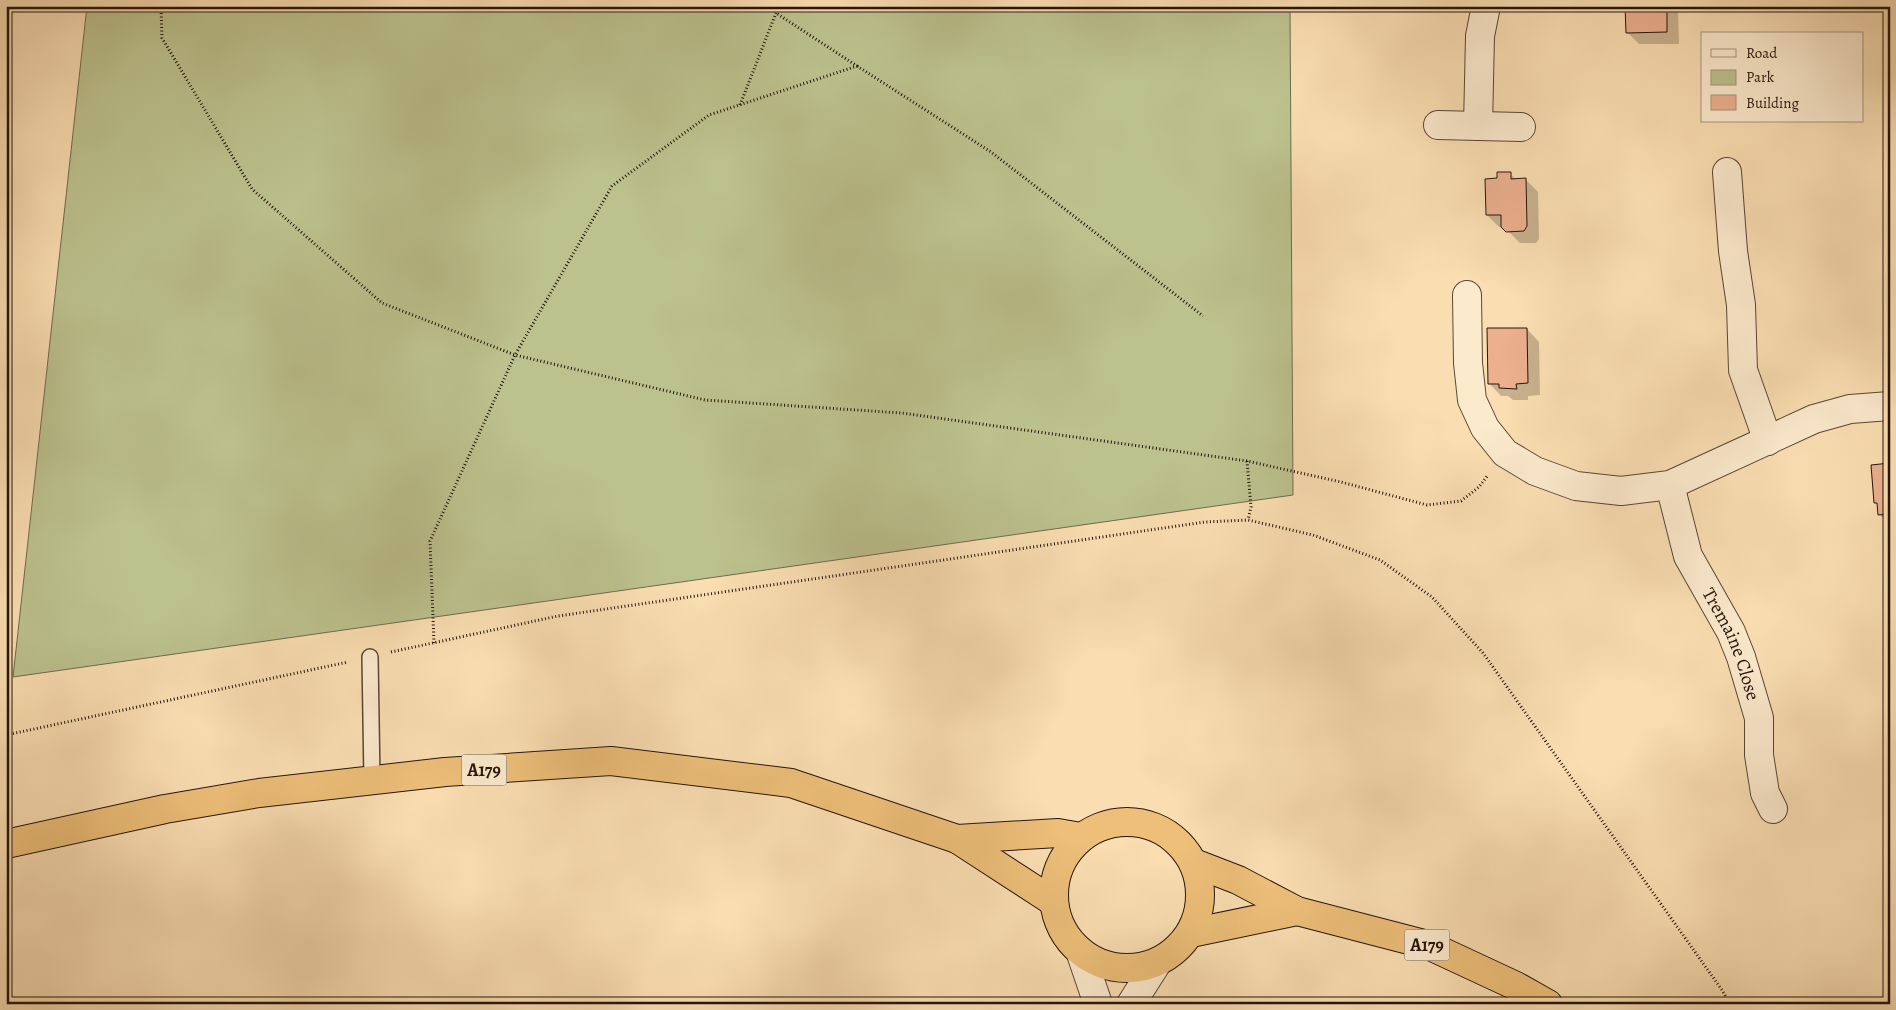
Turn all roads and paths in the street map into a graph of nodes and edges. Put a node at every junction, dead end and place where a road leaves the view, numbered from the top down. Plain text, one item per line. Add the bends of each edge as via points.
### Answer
1 (161, 6) edge
2 (773, 6) edge
3 (1486, 6) edge
4 (776, 13) junction
5 (857, 66) junction
6 (740, 105) junction
7 (1438, 125) dead end
8 (1478, 126) junction
9 (1521, 127) dead end
10 (1727, 172) dead end
11 (1466, 295) dead end
12 (1203, 316) dead end
13 (515, 356) junction
14 (1888, 406) edge
15 (1768, 441) junction
16 (1505, 453) junction
17 (1247, 461) junction
18 (1670, 485) junction
19 (1248, 520) junction
20 (434, 643) junction
21 (370, 657) junction
22 (6, 735) edge
23 (372, 780) junction
24 (1773, 809) dead end
25 (1081, 837) junction
26 (957, 839) junction
27 (6, 844) edge
28 (1194, 864) junction
29 (1054, 902) junction
30 (1297, 911) junction
31 (1191, 933) junction
32 (1080, 951) junction
33 (1156, 963) junction
34 (1098, 1004) edge
35 (1131, 1004) edge
36 (1548, 1004) edge
37 (1730, 1004) edge

1 - 13 path via 162,38 252,189 382,303
2 - 4 path
3 - 8 street via 1480,36
4 - 5 path
4 - 6 path
5 - 6 path
5 - 12 path via 991,152
6 - 13 path via 709,115 612,186
7 - 8 street
8 - 9 street
10 - 15 street via 1741,305 1743,370
11 - 16 street via 1472,400 1485,428
13 - 17 path via 705,400 902,413
13 - 20 path via 430,541
14 - 15 street via 1850,409 1814,419
15 - 18 street
16 - 17 path via 1479,487 1461,501 1427,505
16 - 18 street via 1535,471 1576,486 1621,491
17 - 19 path via 1251,507
18 - 24 street, Tremaine Close via 1688,556 1741,656 1759,718 1759,756 1765,793
19 - 20 path via 1205,522 568,615
19 - 37 path via 1313,535 1380,560 1432,597 1483,654
20 - 21 path
21 - 22 path
21 - 23 lane
23 - 26 highway, A179 via 611,761 791,783
23 - 27 highway, A179 via 259,793 164,809
25 - 26 highway via 1058,833
25 - 28 highway via 1101,826 1122,821 1144,824 1165,832 1182,845
25 - 29 highway via 1062,860 1054,887
26 - 29 highway
28 - 30 highway via 1238,880
28 - 31 highway via 1201,887 1200,910
29 - 32 highway via 1059,924
30 - 31 highway
30 - 36 highway, A179 via 1428,945
31 - 33 highway via 1176,951
32 - 33 highway via 1090,959 1111,967 1134,969
32 - 34 street
33 - 35 street

